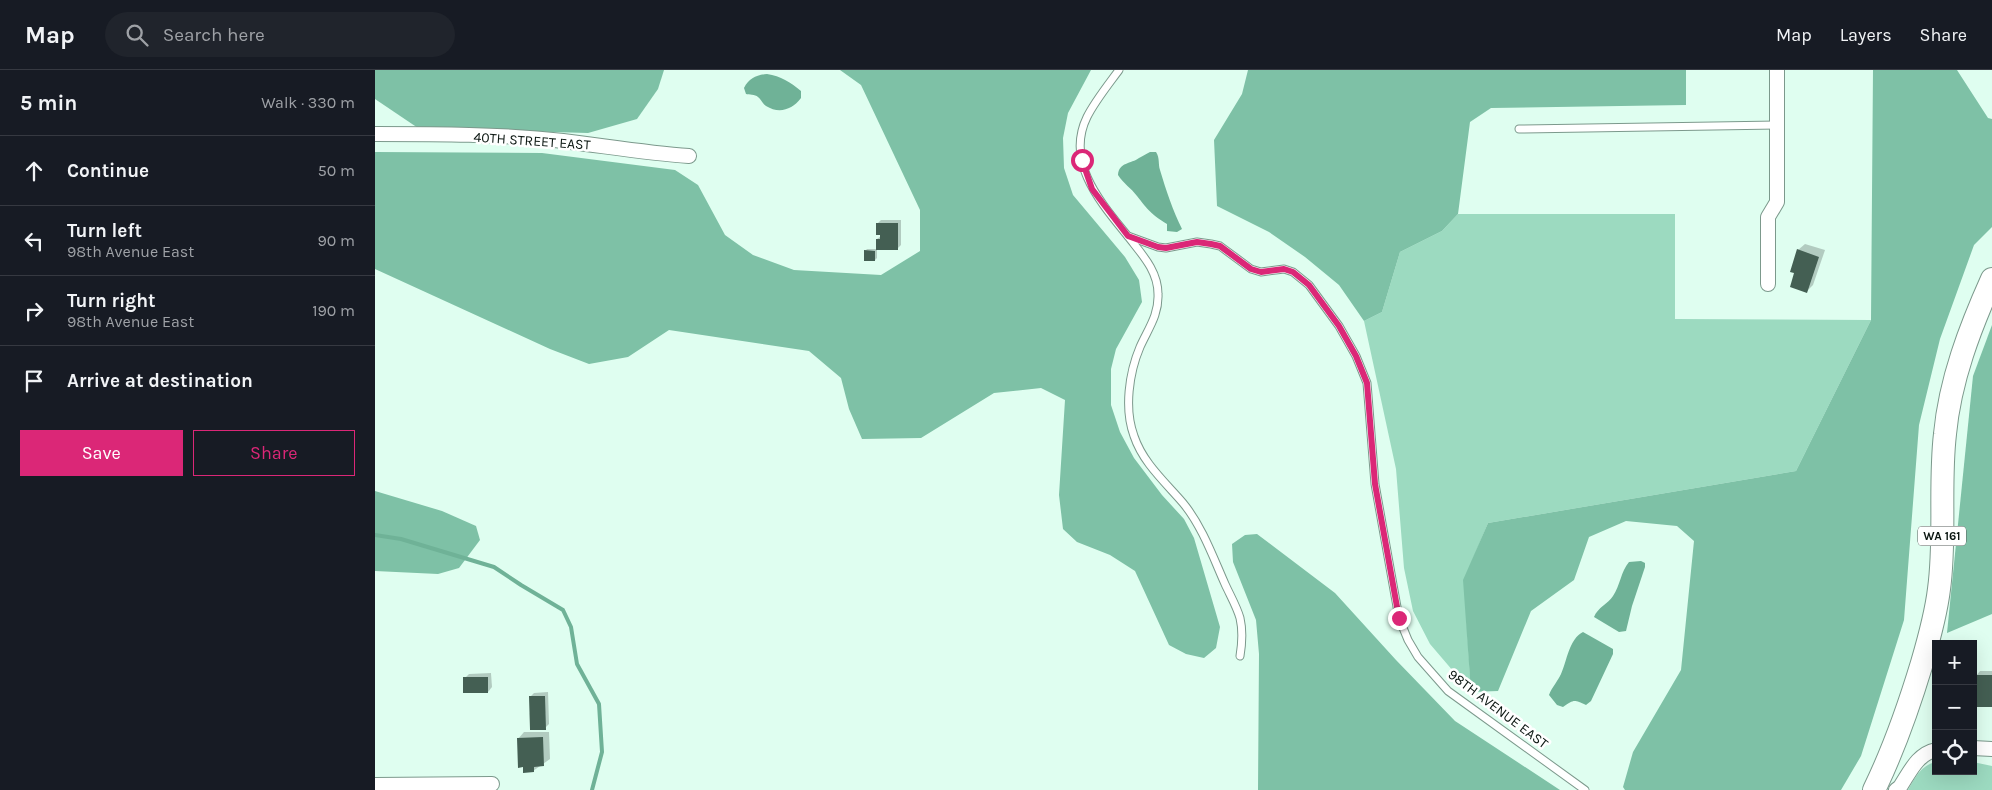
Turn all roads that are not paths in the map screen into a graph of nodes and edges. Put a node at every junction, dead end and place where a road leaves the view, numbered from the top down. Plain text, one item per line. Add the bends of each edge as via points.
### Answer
1 (1119, 70) edge
2 (1777, 70) edge
3 (1777, 125) junction
4 (1519, 129) dead end
5 (375, 134) edge
6 (689, 156) dead end
7 (1128, 236) junction
8 (1992, 279) edge
9 (1768, 284) dead end
10 (1240, 656) dead end
11 (1977, 748) edge
12 (1992, 749) edge
13 (1932, 751) edge
14 (491, 784) dead end
15 (375, 785) edge
16 (1585, 790) edge
17 (1873, 790) edge
18 (1896, 790) edge

1 - 7 lane via 1087,117 1081,149 1084,171 1092,189
2 - 3 street
3 - 4 lane
3 - 9 street via 1777,202 1769,217
5 - 6 street, 40TH STREET EAST via 515,137
7 - 10 lane via 1154,273 1159,293 1156,314 1139,350 1131,380 1129,408 1134,436 1149,464 1183,503 1206,542 1239,616
7 - 16 lane, 98TH AVENUE EAST via 1166,248 1197,242 1220,246 1251,269 1261,272 1284,269 1309,285 1339,326 1367,383 1375,484 1399,618 1408,640 1448,691
8 - 17 main road, WA 161 via 1962,354 1946,426 1936,607 1909,706
11 - 12 street
13 - 18 street via 1920,756
14 - 15 street

